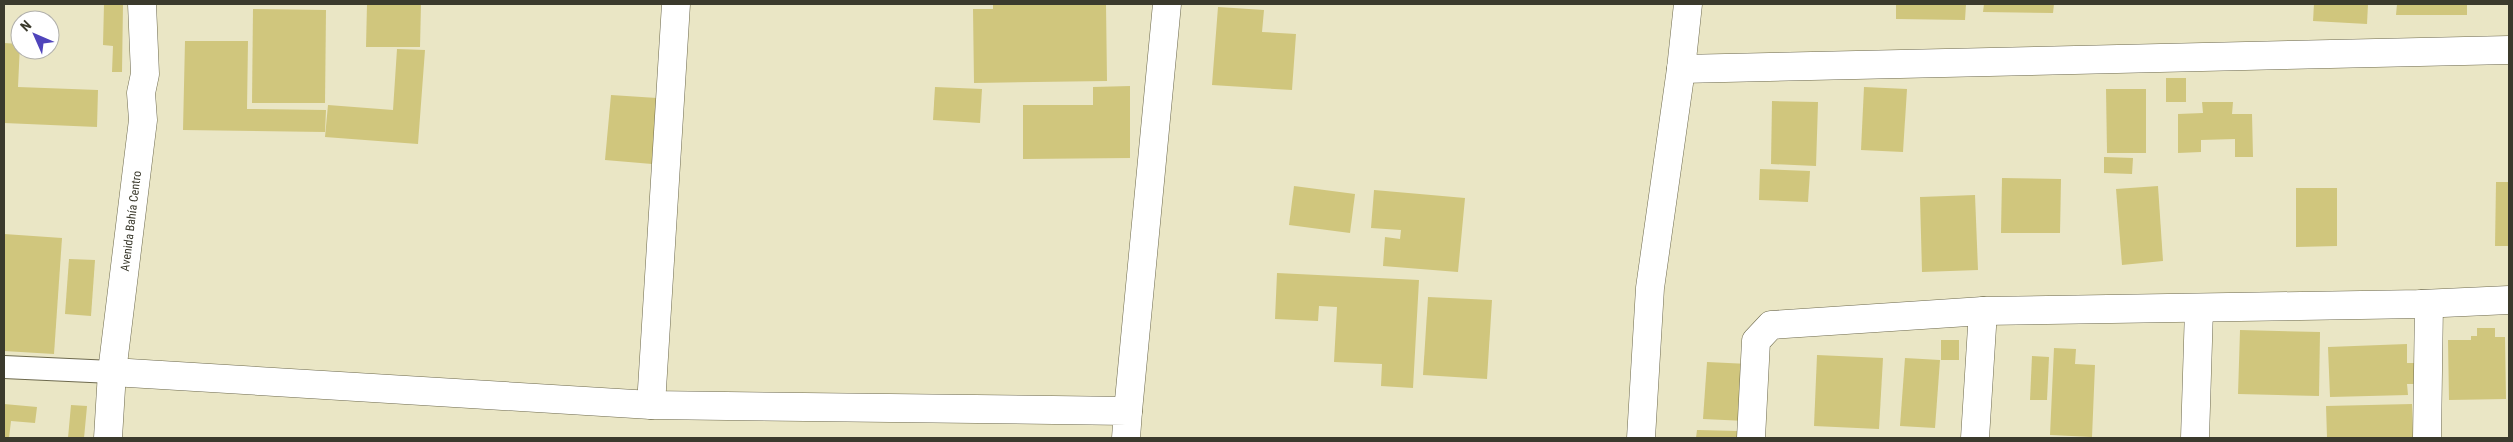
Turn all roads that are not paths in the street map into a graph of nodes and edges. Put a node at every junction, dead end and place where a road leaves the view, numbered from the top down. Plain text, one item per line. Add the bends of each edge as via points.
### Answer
1 (142, 4) edge
2 (676, 4) edge
3 (1167, 4) edge
4 (1688, 4) edge
5 (2509, 50) edge
6 (1681, 69) junction
7 (2509, 300) edge
8 (2429, 304) junction
9 (2199, 309) junction
10 (1982, 311) junction
11 (4, 368) edge
12 (112, 372) junction
13 (651, 405) junction
14 (1128, 410) junction
15 (108, 438) edge
16 (1126, 438) edge
17 (1641, 438) edge
18 (1751, 438) edge
19 (1975, 438) edge
20 (2195, 438) edge
21 (2426, 438) edge

1 - 12 street, Avenida Bahía Centro via 143,120
2 - 13 street
3 - 14 street
4 - 6 street
5 - 6 street
6 - 17 street via 1650,288
7 - 8 street
8 - 9 street
8 - 21 street
9 - 10 street
9 - 20 street
10 - 18 street via 1771,325 1756,340
10 - 19 street
11 - 12 lane
12 - 13 street
12 - 15 street, Avenida Bahía Centro
13 - 14 street
14 - 16 street

